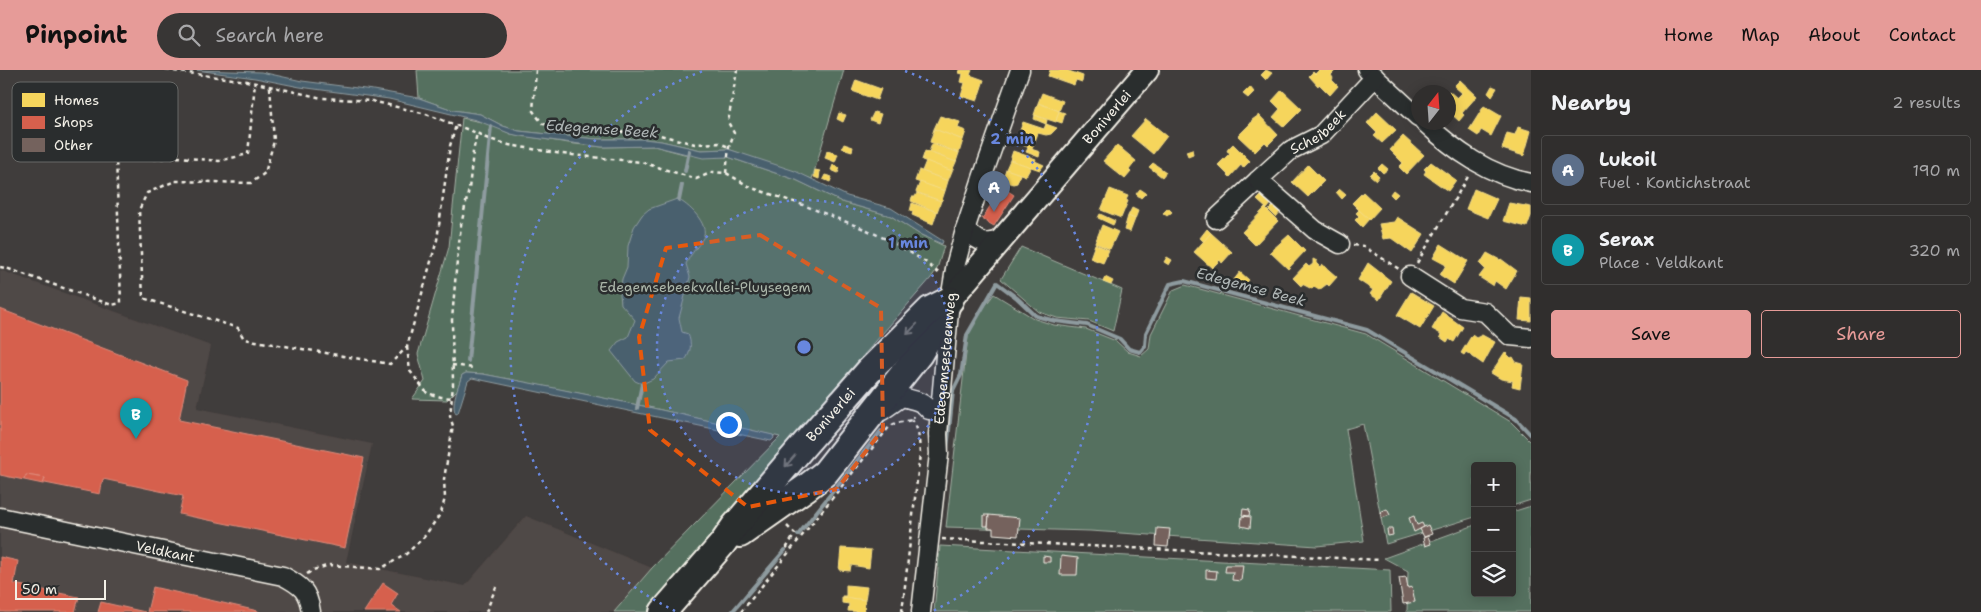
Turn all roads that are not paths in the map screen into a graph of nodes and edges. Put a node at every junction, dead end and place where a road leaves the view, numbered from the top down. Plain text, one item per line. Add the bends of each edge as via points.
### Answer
1 (1020, 70) edge
2 (1147, 70) edge
3 (1371, 74) edge
4 (1411, 111) edge
5 (1432, 130) edge
6 (1258, 180) junction
7 (1531, 183) edge
8 (1216, 219) dead end
9 (965, 230) junction
10 (1004, 238) junction
11 (1340, 244) road end
12 (1410, 276) road end
13 (940, 305) junction
14 (1531, 338) edge
15 (923, 405) junction
16 (862, 427) junction
17 (0, 517) edge
18 (723, 543) junction
19 (311, 612) edge
20 (663, 612) edge
21 (910, 612) edge
22 (921, 612) edge

1 - 9 street
2 - 10 main road, Boniverlei
3 - 4 street
3 - 6 street, Scheibeek via 1321,135 1291,150
5 - 7 street via 1476,163 1514,180
6 - 8 street, Scheibeek
6 - 11 street via 1315,230
9 - 10 street via 981,242 991,243
9 - 13 street
10 - 13 main road, Boniverlei
12 - 14 street via 1460,308 1485,312 1510,336
13 - 15 street, Edegemsesteenweg
13 - 16 highway, Boniverlei via 919,354
13 -> 18 highway, Boniverlei via 869,371 734,526
13 - 22 street, Edegemsesteenweg via 939,454
15 - 16 street, Boniverlei via 902,397
15 - 21 street, Edegemsesteenweg via 928,446
16 - 18 highway, Boniverlei via 825,472
17 - 19 street, Veldkant via 283,576 299,584 308,597
18 - 20 highway, Boniverlei

